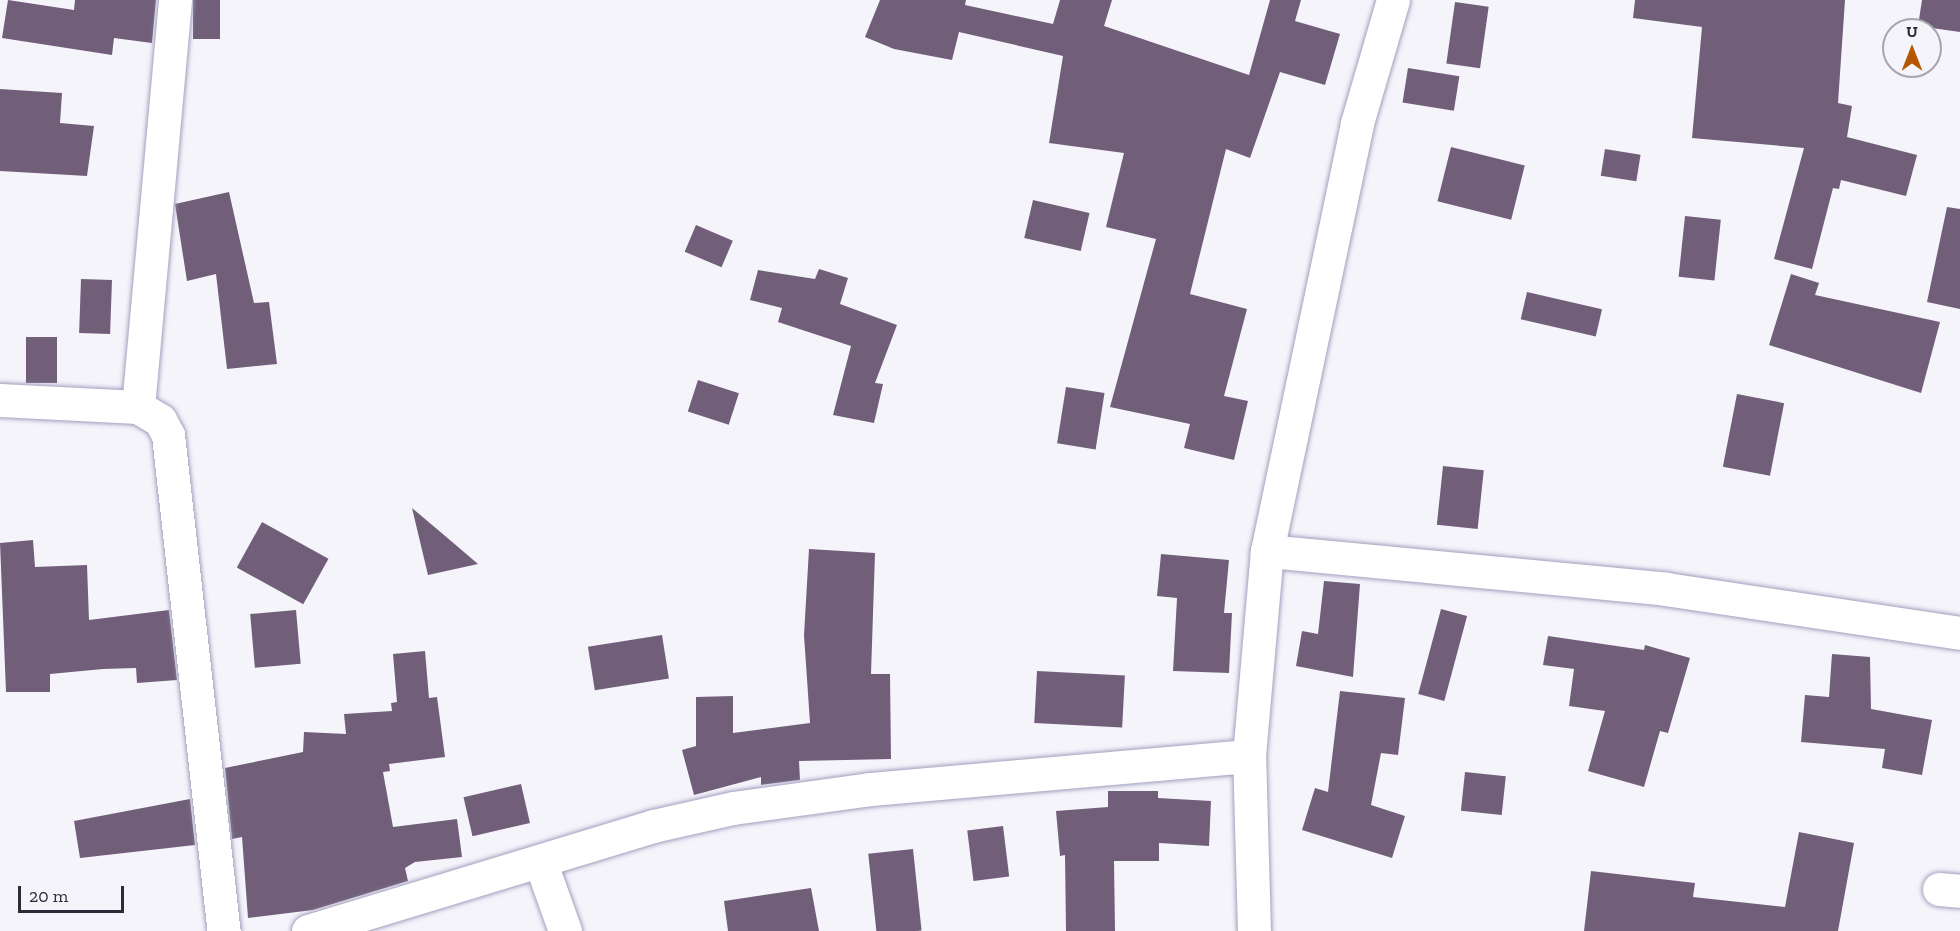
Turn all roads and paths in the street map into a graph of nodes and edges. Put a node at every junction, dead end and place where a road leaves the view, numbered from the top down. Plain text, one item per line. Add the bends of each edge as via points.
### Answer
1 (175, 0) edge
2 (1393, 0) edge
3 (0, 400) edge
4 (138, 407) junction
5 (1267, 551) junction
6 (1960, 633) edge
7 (1249, 756) junction
8 (540, 861) junction
9 (224, 931) edge
10 (308, 931) edge
11 (565, 931) edge
12 (1254, 931) edge

1 - 4 street
2 - 5 street via 1357,123
3 - 4 street
4 - 9 street via 159,420 168,435
5 - 6 street via 1666,589
5 - 7 street
7 - 8 street via 870,789 733,808
7 - 12 street
8 - 10 street
8 - 11 street

